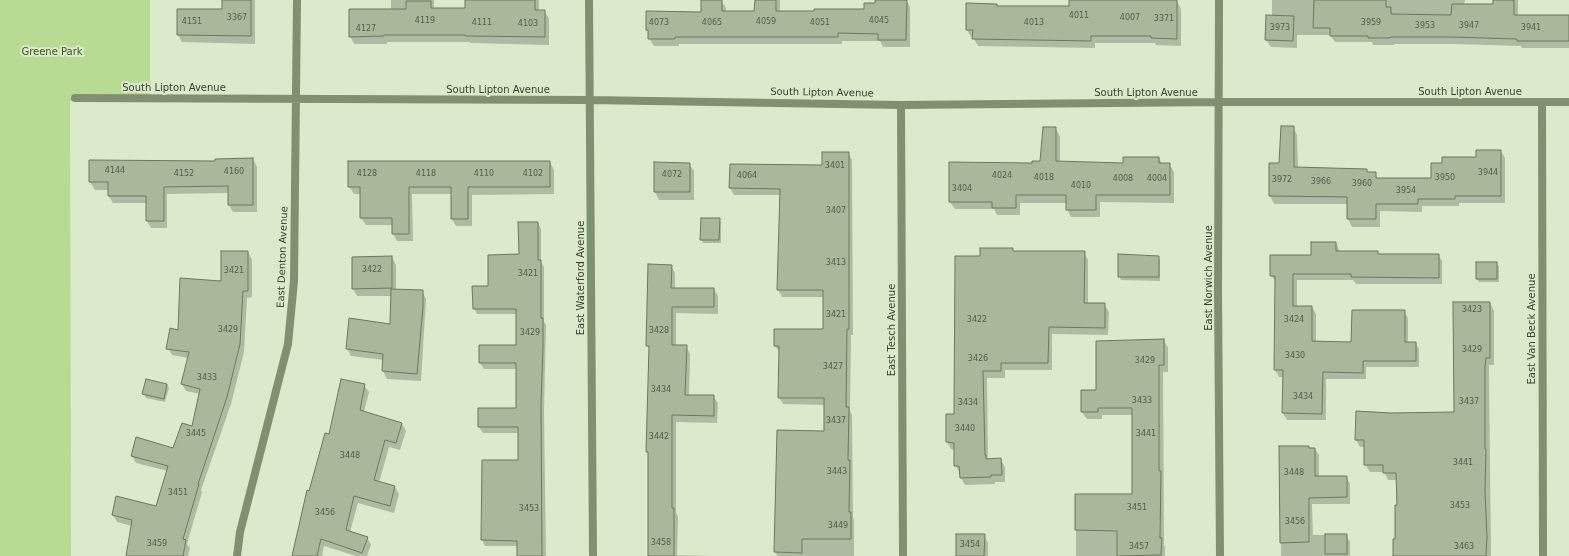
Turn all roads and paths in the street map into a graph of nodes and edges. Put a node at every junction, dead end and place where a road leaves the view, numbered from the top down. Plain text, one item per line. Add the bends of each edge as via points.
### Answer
1 (297, 0) edge
2 (589, 0) edge
3 (1219, 0) edge
4 (75, 98) dead end
5 (296, 98) junction
6 (589, 100) junction
7 (1220, 102) junction
8 (1542, 102) junction
9 (1569, 102) edge
10 (901, 105) junction
11 (237, 556) edge
12 (593, 556) edge
13 (903, 556) edge
14 (1220, 556) edge
15 (1543, 556) edge

1 - 5 street, East Denton Avenue
2 - 6 street, East Waterford Avenue
3 - 7 street, East Norwich Avenue
4 - 5 street, South Lipton Avenue
5 - 6 street, South Lipton Avenue
5 - 11 street, East Denton Avenue via 294,281 288,344 240,532
6 - 10 street, South Lipton Avenue
6 - 12 street, East Waterford Avenue
7 - 8 street, South Lipton Avenue
7 - 10 street, South Lipton Avenue
7 - 14 street, East Norwich Avenue
8 - 9 street, South Lipton Avenue
8 - 15 street, East Van Beck Avenue
10 - 13 street, East Tesch Avenue

